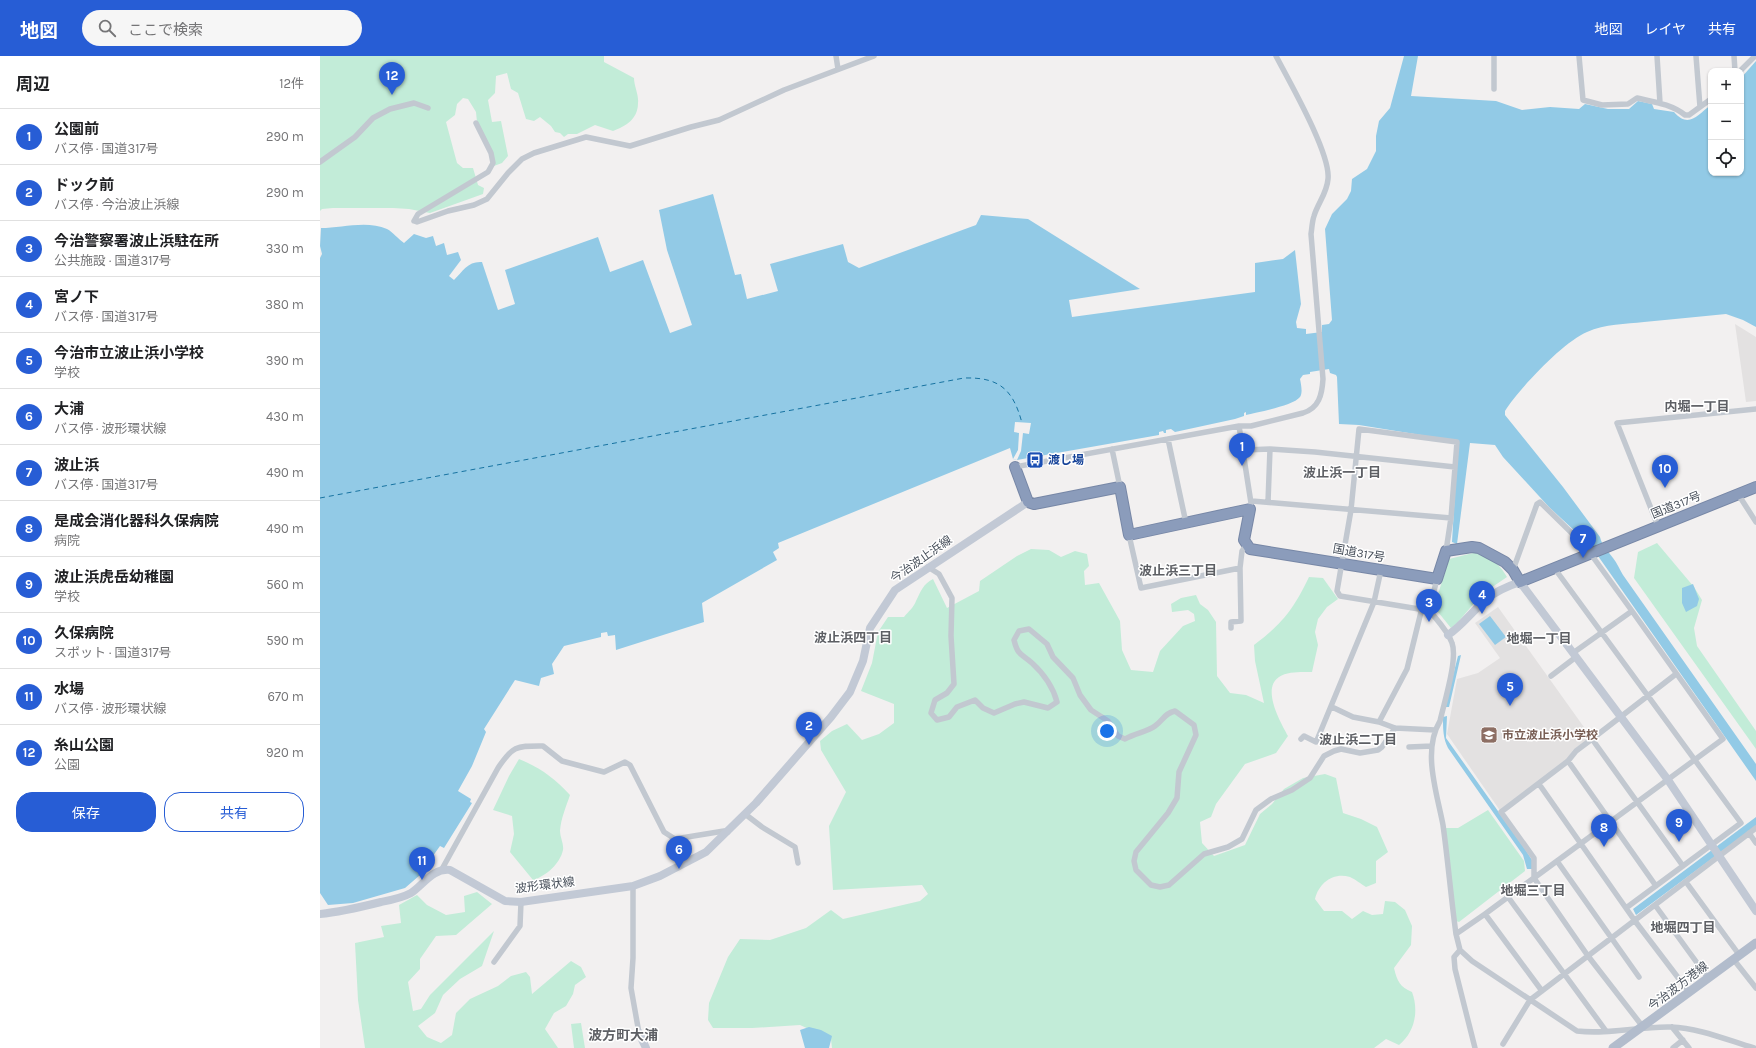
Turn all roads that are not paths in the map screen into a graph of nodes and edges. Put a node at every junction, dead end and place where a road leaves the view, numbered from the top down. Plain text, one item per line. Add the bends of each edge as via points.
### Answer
1 (836, 56) edge
2 (874, 56) edge
3 (1494, 56) edge
4 (1579, 56) edge
5 (1657, 56) edge
6 (1696, 56) edge
7 (1734, 56) edge
8 (1755, 56) edge
9 (1278, 57) edge
10 (1735, 68) edge
11 (1743, 68) edge
12 (838, 69) junction
13 (1494, 89) dead end
14 (1708, 101) edge
15 (1660, 103) junction
16 (1700, 107) junction
17 (428, 108) dead end
18 (476, 123) dead end
19 (320, 162) edge
20 (1756, 409) edge
21 (1239, 426) junction
22 (1168, 439) junction
23 (1112, 449) junction
24 (1270, 449) junction
25 (1244, 450) junction
26 (1356, 456) junction
27 (1014, 467) joint
28 (1455, 467) junction
29 (1120, 487) junction
30 (1756, 487) edge
31 (1738, 494) junction
32 (1028, 502) junction
33 (1268, 502) junction
34 (1251, 505) junction
35 (1350, 510) junction
36 (1451, 518) junction
37 (1756, 522) edge
38 (1186, 523) junction
39 (1658, 526) junction
40 (1129, 535) junction
41 (1247, 544) junction
42 (1446, 551) junction
43 (1592, 553) junction
44 (1342, 563) junction
45 (928, 567) junction
46 (1240, 568) junction
47 (1555, 569) junction
48 (1381, 570) junction
49 (1513, 570) junction
50 (1437, 579) junction
51 (1520, 582) junction
52 (1374, 602) junction
53 (1428, 610) junction
54 (1632, 611) junction
55 (1421, 612) junction
56 (1232, 628) dead end
57 (1601, 632) junction
58 (1448, 635) junction
59 (1575, 655) junction
60 (1676, 674) junction
61 (1551, 676) dead end
62 (1648, 695) junction
63 (1332, 707) junction
64 (1621, 716) junction
65 (1379, 722) junction
66 (1395, 728) junction
67 (1435, 730) junction
68 (1301, 739) dead end
69 (1592, 739) junction
70 (1432, 746) junction
71 (1409, 747) dead end
72 (1694, 760) junction
73 (1568, 761) junction
74 (1668, 780) junction
75 (1539, 784) junction
76 (1637, 802) junction
77 (745, 814) junction
78 (1609, 822) junction
79 (1756, 828) edge
80 (728, 832) junction
81 (1749, 833) junction
82 (1582, 842) junction
83 (1756, 843) edge
84 (1711, 845) junction
85 (1719, 856) junction
86 (1557, 861) junction
87 (798, 863) dead end
88 (1682, 866) junction
89 (442, 869) junction
90 (1534, 878) junction
91 (1686, 882) junction
92 (633, 886) junction
93 (1656, 886) junction
94 (1508, 897) junction
95 (521, 902) junction
96 (1655, 905) junction
97 (1626, 908) junction
98 (1756, 911) edge
99 (320, 914) edge
100 (1485, 914) junction
101 (1635, 921) junction
102 (1456, 934) junction
103 (1611, 939) junction
104 (1756, 943) edge
105 (1460, 950) junction
106 (1588, 956) junction
107 (1737, 958) junction
108 (494, 962) dead end
109 (1565, 974) junction
110 (1639, 977) dead end
111 (1708, 978) junction
112 (1756, 988) edge
113 (1542, 991) junction
114 (1689, 992) junction
115 (1530, 1000) junction
116 (1643, 1027) junction
117 (1672, 1027) junction
118 (1606, 1031) junction
119 (639, 1033) joint
120 (1683, 1040) junction
121 (1503, 1044) dead end
122 (646, 1048) edge
123 (1475, 1048) edge
124 (1613, 1048) edge
125 (1673, 1048) edge
126 (1689, 1048) edge
127 (1754, 1048) edge

1 - 12 street
2 - 12 street
3 - 13 street
4 - 15 street via 1583,100 1602,105 1628,104 1637,98
5 - 15 street
6 - 16 street
7 - 10 street
8 - 11 street
9 - 21 street via 1326,159 1328,178 1324,196 1314,216 1312,234 1322,389 1316,406 1311,411 1251,426
12 - 18 street via 759,100 719,120 630,146 586,137 534,153 522,159 487,199 414,221 418,214 488,172 493,163 491,152
14 - 16 street
15 - 16 street via 1685,115
17 - 19 street via 414,103 390,109 373,118 355,137
20 - 39 street via 1617,424
21 - 22 street
21 - 25 street
22 - 23 street
22 - 38 street
23 - 27 street
23 - 29 street
24 - 25 street
24 - 26 street
24 - 33 street
25 - 34 street
26 - 28 street
26 - 28 street via 1359,429 1458,442
26 - 35 street
27 - 32 highway
28 - 36 street
29 - 32 highway via 1034,504
29 - 40 highway
30 - 31 highway, 国道317号
31 - 37 street
31 - 39 highway, 国道317号
32 - 45 main road, 今治波止浜線
33 - 34 street
33 - 35 street
34 - 38 highway
34 - 41 highway via 1244,540
35 - 36 street
35 - 44 street
36 - 42 street
38 - 40 highway
39 - 43 highway, 国道317号
40 - 46 street via 1141,588
41 - 44 highway, 国道317号 via 1250,549
41 - 46 street via 1242,551
42 - 49 highway via 1479,548 1505,562
42 - 50 highway
43 - 47 highway, 国道317号
43 - 49 street via 1540,502 1537,504
43 - 54 street
44 - 48 highway, 国道317号
44 - 52 street via 1337,591 1340,596
45 - 66 street via 939,574 952,598 954,684 935,700 931,713 937,720 950,717 957,707 975,700 983,708 994,713 1024,702 1048,708 1057,702 1053,688 1033,664 1016,651 1014,640 1019,631 1029,629 1047,644 1053,657 1073,678 1080,695 1092,710 1108,721 1118,736 1125,739 1135,733 1146,731 1155,726 1167,713 1175,711 1194,725 1196,735 1179,772 1177,798 1136,852 1136,870 1151,885 1169,885 1204,854 1228,847 1242,839 1256,810 1310,778 1324,756 1341,749 1360,752 1378,750
45 - 77 main road, 今治波止浜線 via 895,590 870,628 863,661 850,692
46 - 56 street via 1241,621 1231,622
47 - 51 highway, 国道317号
47 - 57 street
48 - 50 highway, 国道317号
48 - 52 street
49 - 51 highway
50 - 53 street
51 - 58 main road via 1487,598
51 - 59 main road
52 - 55 street via 1419,609
52 - 63 street
53 - 55 street
53 - 58 street
54 - 57 street
54 - 60 street
55 - 65 street via 1407,669
57 - 59 street
57 - 62 street
58 - 67 street via 1454,655 1440,721
59 - 61 street
59 - 64 main road
60 - 62 street
60 - 72 street via 1722,739
62 - 64 street
62 - 72 street
63 - 65 street via 1353,717
63 - 68 street via 1316,742 1304,736
64 - 69 street
64 - 74 main road
65 - 66 street
66 - 67 street
67 - 70 street
69 - 73 street
69 - 76 street
70 - 71 street
70 - 102 street via 1433,782 1442,825
72 - 74 street
72 - 84 street via 1741,823
73 - 75 street
73 - 78 street
74 - 76 street
74 - 84 main road
75 - 82 street
75 - 90 street via 1501,812 1534,858
76 - 78 street
76 - 88 street
77 - 80 main road, 今治波止浜線
77 - 87 street via 795,847
78 - 82 street
78 - 93 street
79 - 81 street
80 - 89 street via 675,839 664,832 630,765 625,762 604,772 562,761 543,746 516,747 506,756 495,774
80 - 92 main road, 波形環状線 via 694,859
81 - 83 street
81 - 85 street
82 - 86 street
82 - 97 street
84 - 85 main road
84 - 88 street
85 - 91 street
85 - 98 main road
86 - 90 street
86 - 103 street
88 - 93 street
89 - 95 main road, 波形環状線 via 450,870 505,901
89 - 99 main road via 410,893 399,898
90 - 94 street
90 - 106 street
91 - 96 street
91 - 107 street
92 - 95 main road, 波形環状線
92 - 119 street via 631,988
93 - 97 street
94 - 100 street
94 - 109 street
95 - 108 street via 520,926
96 - 101 street
96 - 111 street
97 - 101 street
100 - 102 street
100 - 113 street
101 - 103 street
101 - 114 street
102 - 105 street
103 - 106 street
103 - 110 street
104 - 107 main road, 今治波方港線
105 - 115 street
105 - 123 street via 1454,958 1455,970
106 - 109 street
106 - 116 street
107 - 111 main road, 今治波方港線
107 - 112 street
109 - 113 street
109 - 118 street
111 - 114 main road, 今治波方港線
113 - 115 street
114 - 116 main road, 今治波方港線
115 - 118 street via 1577,1031
115 - 121 street
116 - 117 street
116 - 118 street
116 - 124 main road, 今治波方港線
117 - 120 street
117 - 127 street via 1688,1028
119 - 122 main road
120 - 125 street
120 - 126 street

